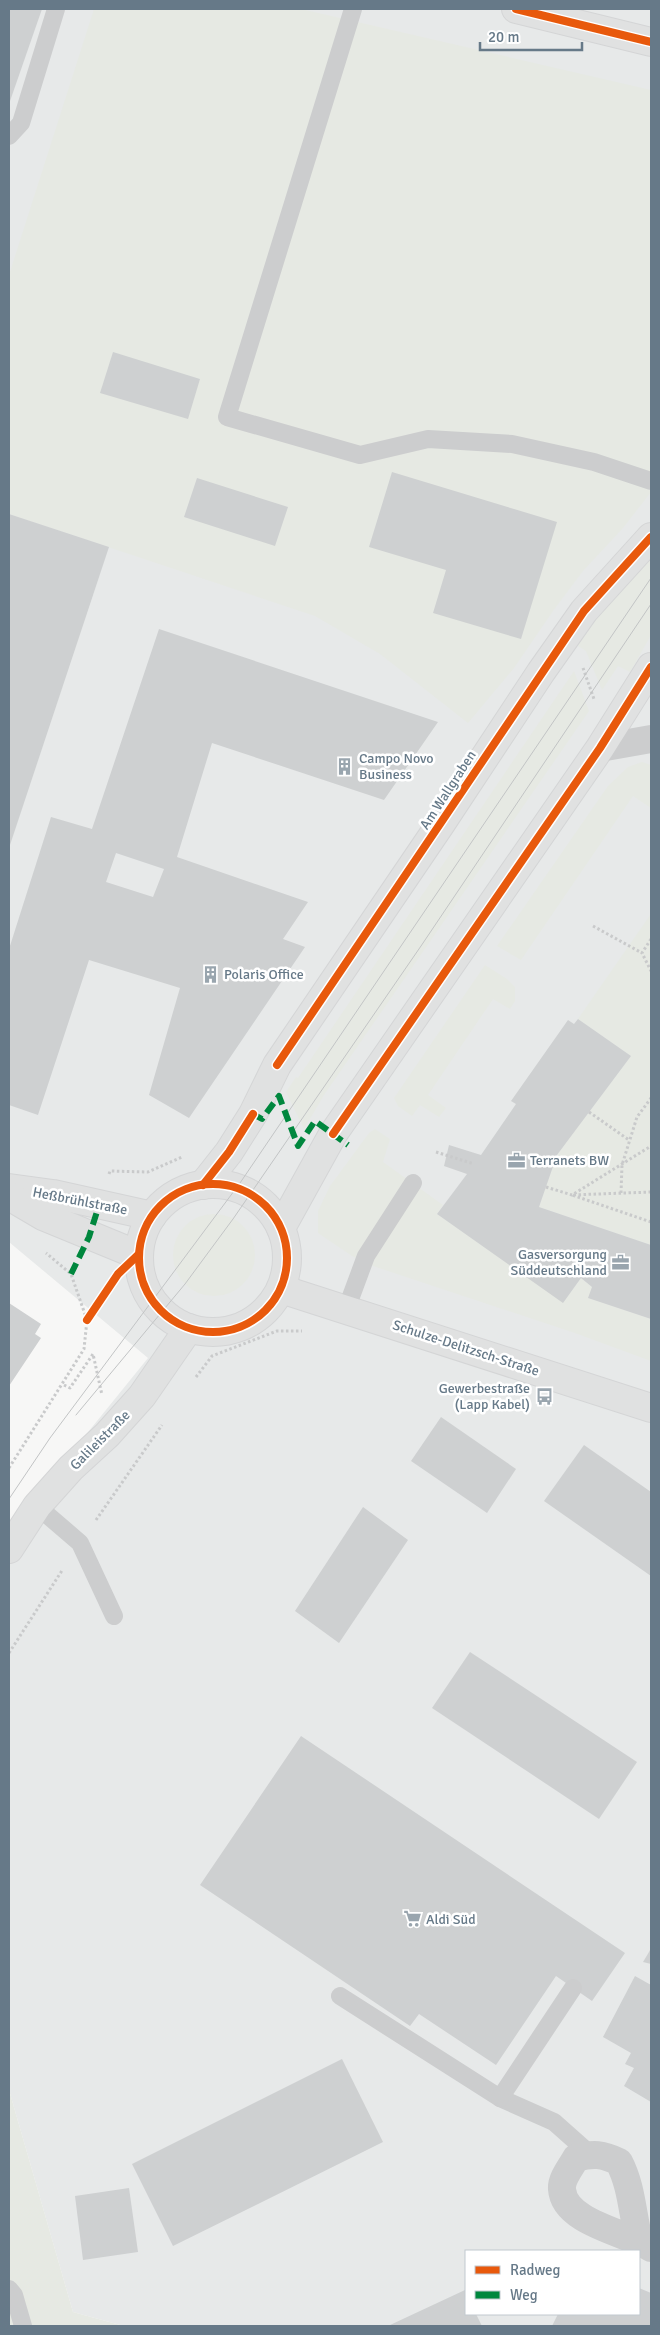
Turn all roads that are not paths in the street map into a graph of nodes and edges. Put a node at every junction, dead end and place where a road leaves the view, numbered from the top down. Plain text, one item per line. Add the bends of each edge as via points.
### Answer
1 (56, 9) edge
2 (353, 9) edge
3 (516, 9) edge
4 (651, 42) edge
5 (9, 136) edge
6 (651, 481) edge
7 (651, 537) edge
8 (651, 667) edge
9 (651, 738) edge
10 (600, 748) junction
11 (413, 1184) dead end
12 (203, 1185) junction
13 (9, 1188) edge
14 (9, 1196) edge
15 (152, 1216) junction
16 (281, 1228) junction
17 (138, 1255) junction
18 (281, 1289) junction
19 (346, 1310) junction
20 (189, 1328) junction
21 (651, 1408) edge
22 (36, 1506) junction
23 (9, 1549) edge
24 (114, 1616) dead end
25 (573, 1988) dead end
26 (340, 1996) dead end
27 (500, 2098) junction
28 (590, 2154) junction
29 (645, 2244) edge
30 (9, 2289) edge
31 (23, 2326) edge

1 - 5 lane via 21,123
2 - 6 lane via 227,418 360,455 428,439 512,444 594,462
3 - 4 street
7 - 12 street, Am Wallgraben via 584,611 541,672 276,1065 253,1114
8 - 10 street
9 - 10 street
10 - 16 street via 333,1134
11 - 19 lane via 366,1256
12 - 15 street via 174,1195
12 - 16 street via 236,1188 250,1193 269,1208
13 - 15 street, Heßbrühlstraße via 53,1194
14 - 17 street, Heßbrühlstraße via 42,1216
15 - 17 street via 142,1234
16 - 18 street via 288,1248 288,1269
17 - 20 street via 141,1276 152,1300 161,1311
18 - 19 street, Schulze-Delitzsch-Straße
18 - 20 street via 266,1311 243,1327 216,1333
19 - 21 street, Schulze-Delitzsch-Straße
20 - 22 street, Galileistraße via 142,1396 108,1435
22 - 23 street, Galileistraße
22 - 24 lane via 80,1543
25 - 27 lane
26 - 27 lane
27 - 28 lane via 554,2122
28 - 29 street via 606,2155 619,2162 631,2192 635,2224
28 - 29 street via 576,2158 565,2178 562,2190 569,2207 591,2223
30 - 31 lane via 14,2294

